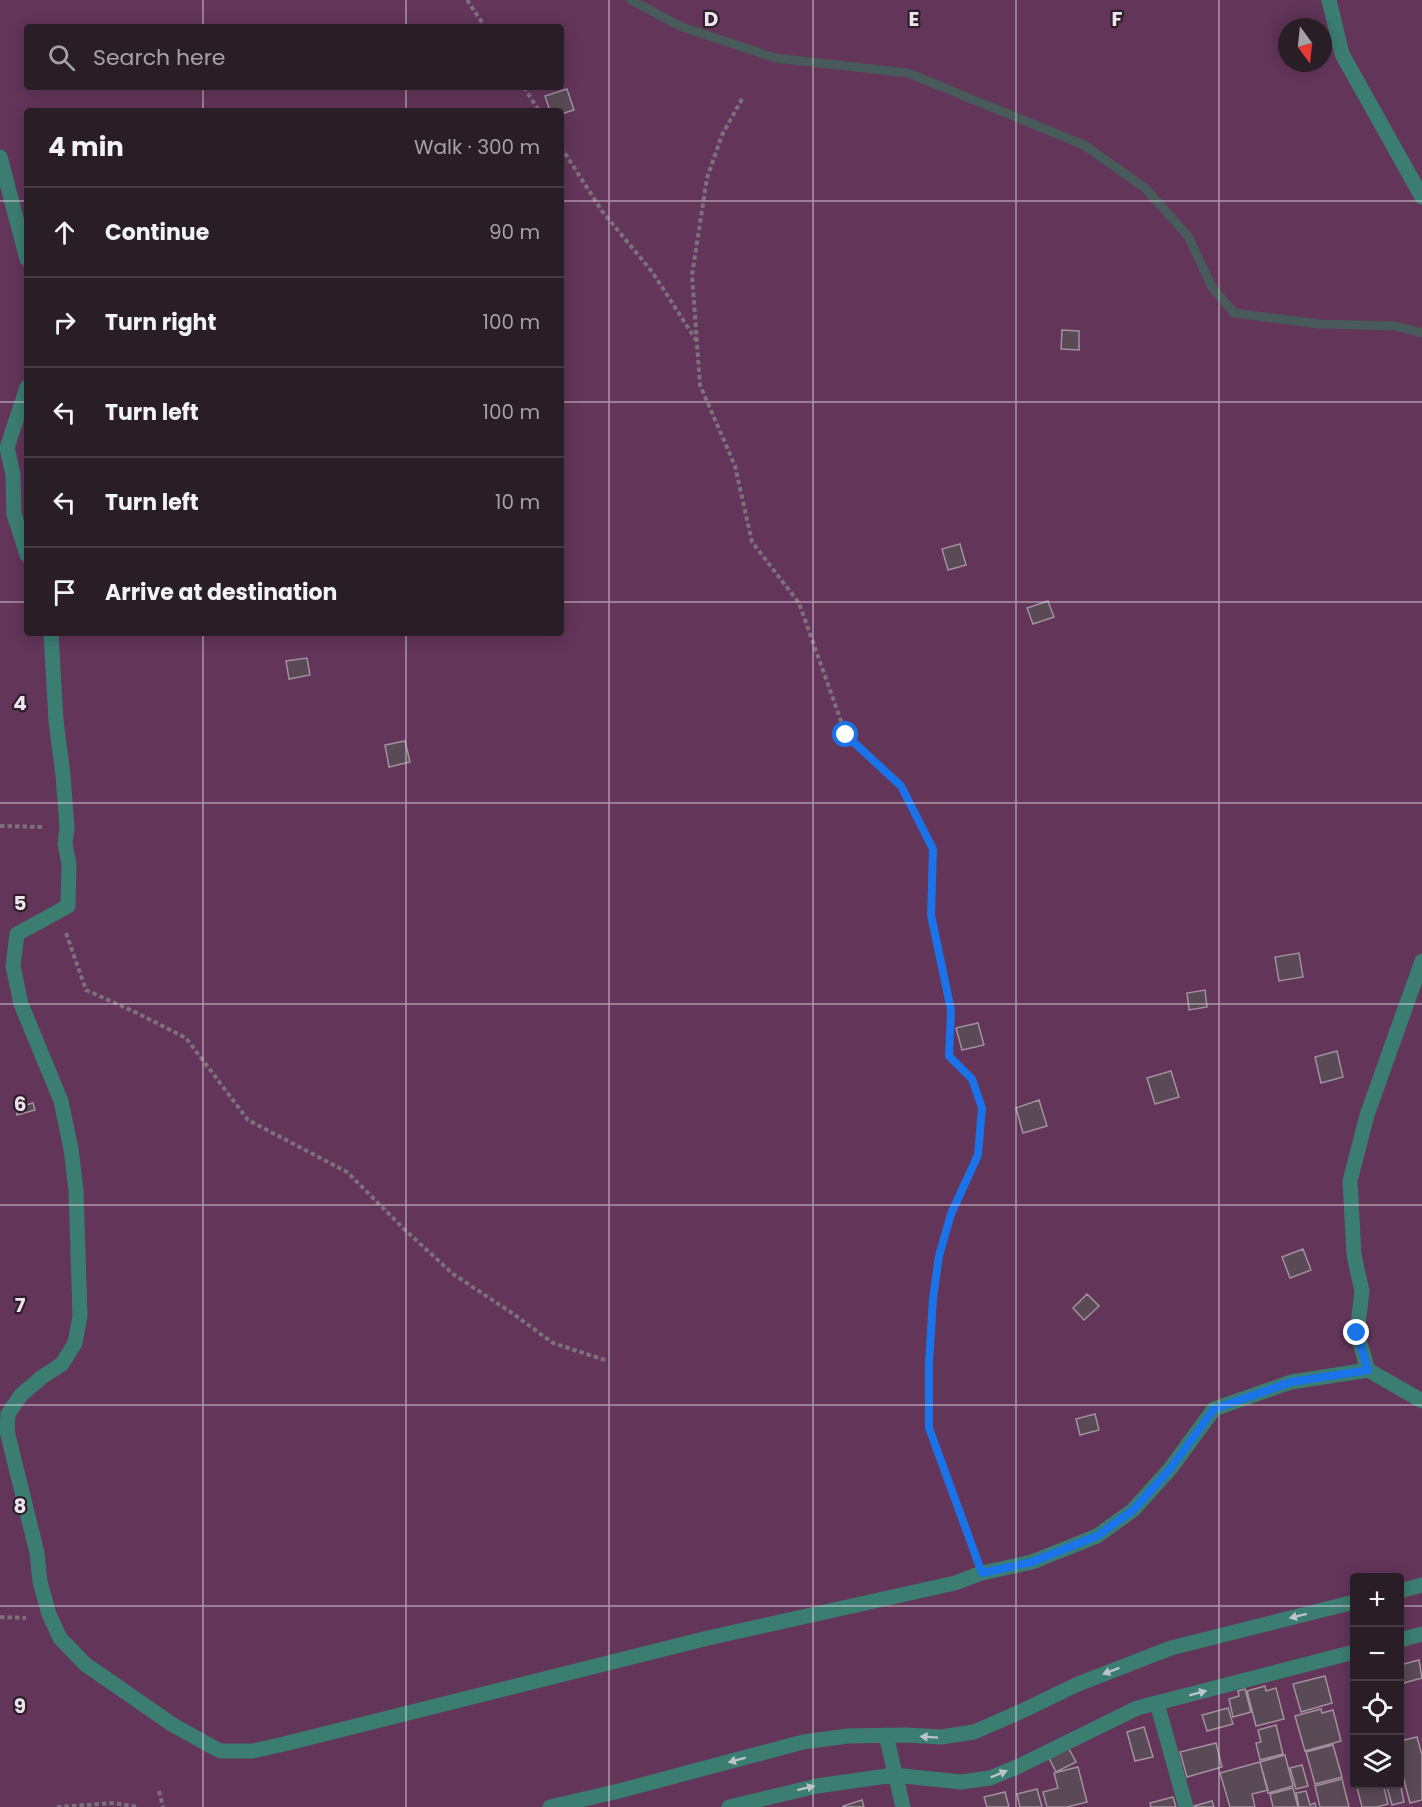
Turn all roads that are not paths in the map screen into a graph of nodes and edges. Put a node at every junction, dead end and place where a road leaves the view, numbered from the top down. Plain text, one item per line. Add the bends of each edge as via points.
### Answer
1 (1329, 0) edge
2 (0, 156) edge
3 (1422, 197) edge
4 (24, 248) edge
5 (24, 396) edge
6 (24, 546) edge
7 (51, 636) edge
8 (1422, 961) edge
9 (1368, 1370) junction
10 (1422, 1401) edge
11 (1422, 1585) edge
12 (1404, 1590) edge
13 (1350, 1603) edge
14 (1422, 1634) edge
15 (1404, 1639) edge
16 (1350, 1653) edge
17 (1157, 1703) junction
18 (886, 1735) junction
19 (894, 1775) junction
20 (550, 1807) edge
21 (729, 1807) edge
22 (903, 1807) edge
23 (1186, 1807) edge

1 - 3 street via 1341,54
2 - 4 street
5 - 6 street via 7,448 14,474 14,514
7 - 9 street via 67,828 68,906 17,934 13,966 21,1004 61,1101 71,1149 80,1316 75,1343 62,1364 21,1395 8,1414 7,1431 37,1553 40,1582 60,1638 85,1664 195,1738 220,1751 253,1751 1032,1562 1097,1536 1133,1510 1170,1469 1214,1409 1291,1382
8 - 9 street via 1367,1115 1350,1181 1354,1255 1362,1291 1357,1333
9 - 10 street
11 - 12 street
13 -> 18 street via 1171,1648 1078,1684 974,1732 942,1737
14 - 15 street
17 -> 16 street
19 -> 17 street via 960,1782 990,1778 1137,1708
17 - 23 street
18 - 19 street
18 -> 20 street via 803,1742
21 -> 19 street via 817,1786
19 - 22 street

